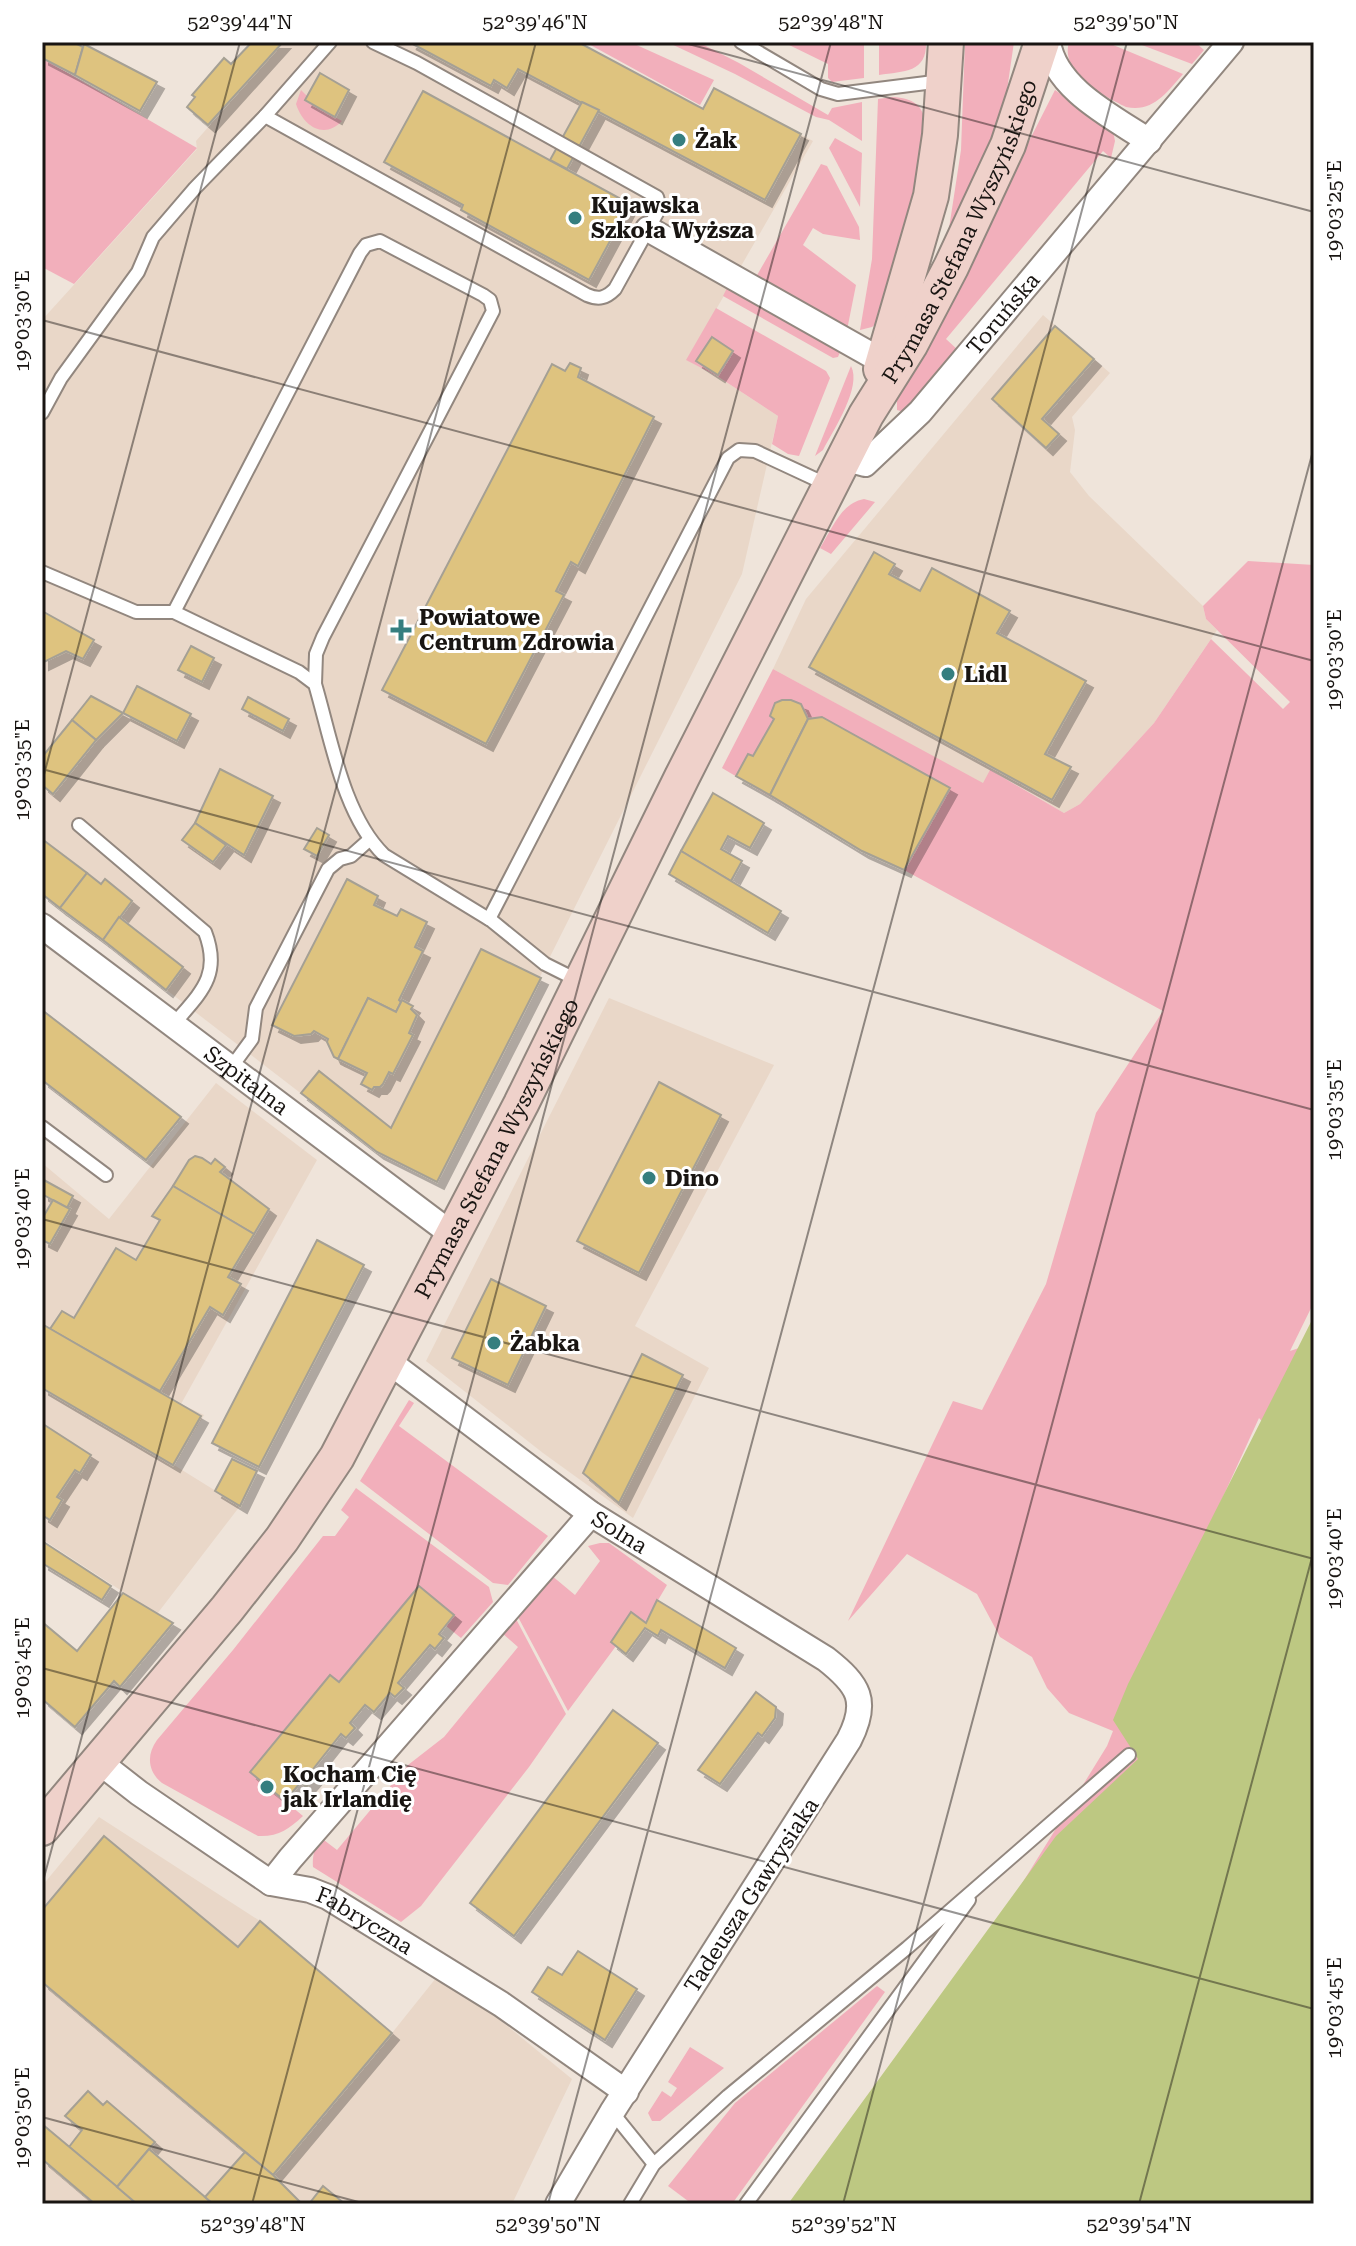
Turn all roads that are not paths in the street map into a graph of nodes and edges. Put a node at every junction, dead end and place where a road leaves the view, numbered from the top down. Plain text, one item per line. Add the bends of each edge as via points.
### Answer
1 (330, 42) edge
2 (373, 42) edge
3 (741, 42) edge
4 (946, 42) edge
5 (1042, 42) edge
6 (1048, 42) edge
7 (1225, 44) edge
8 (945, 81) junction
9 (265, 116) junction
10 (1149, 141) junction
11 (648, 229) junction
12 (889, 365) junction
13 (42, 413) edge
14 (838, 473) junction
15 (42, 572) edge
16 (174, 612) junction
17 (315, 684) junction
18 (79, 825) dead end
19 (369, 840) junction
20 (489, 919) junction
21 (42, 926) edge
22 (581, 982) junction
23 (173, 1025) junction
24 (230, 1069) junction
25 (42, 1127) edge
26 (106, 1175) dead end
27 (453, 1235) junction
28 (388, 1361) junction
29 (591, 1514) junction
30 (857, 1692) joint
31 (1129, 1755) dead end
32 (98, 1761) junction
33 (42, 1828) edge
34 (985, 1879) junction
35 (271, 1883) junction
36 (619, 2102) junction
37 (654, 2164) junction
38 (558, 2204) edge
39 (630, 2204) edge
40 (746, 2204) edge

1 - 9 lane
2 - 11 lane via 652,192 659,204
3 - 8 lane via 838,94
4 - 8 main road, Prymasa Stefana Wyszyńskiego
5 - 12 main road, Prymasa Stefana Wyszyńskiego via 991,186 931,308
6 - 10 street via 1060,73
7 - 10 street, Toruńska
8 - 12 main road, Prymasa Stefana Wyszyńskiego via 931,196
9 - 11 lane via 596,299 615,289
9 - 13 lane via 153,237 138,272
10 - 14 street, Toruńska via 920,412 865,464
11 - 12 street
12 - 14 main road, Prymasa Stefana Wyszyńskiego
14 - 20 lane via 755,451 739,450 728,458
14 - 22 main road, Prymasa Stefana Wyszyńskiego
15 - 16 lane via 136,612
16 - 17 lane
16 - 17 lane via 360,253 372,241 380,241 483,295 493,311 323,637 316,654
17 - 19 lane via 351,805
18 - 23 lane via 205,932 208,982
19 - 20 lane via 384,855
19 - 24 lane via 328,869 256,1008 252,1039
20 - 22 lane via 545,964
21 - 23 street, Szpitalna
22 - 27 main road, Prymasa Stefana Wyszyńskiego
23 - 24 street, Szpitalna
24 - 27 street, Szpitalna
25 - 26 lane
27 - 28 main road, Prymasa Stefana Wyszyńskiego
28 - 29 street, Solna
28 - 32 main road, Prymasa Stefana Wyszyńskiego via 337,1457 282,1539
29 - 30 street, Solna via 826,1659
29 - 35 street
30 - 36 street, Tadeusza Gawrysiaka via 859,1719 849,1740
31 - 34 lane
32 - 33 main road, Prymasa Stefana Wyszyńskiego
32 - 35 street, Fabryczna
34 - 37 lane
34 - 40 lane
35 - 36 street, Fabryczna via 328,1897 501,2004
36 - 37 lane
36 - 38 street, Tadeusza Gawrysiaka
37 - 39 lane

